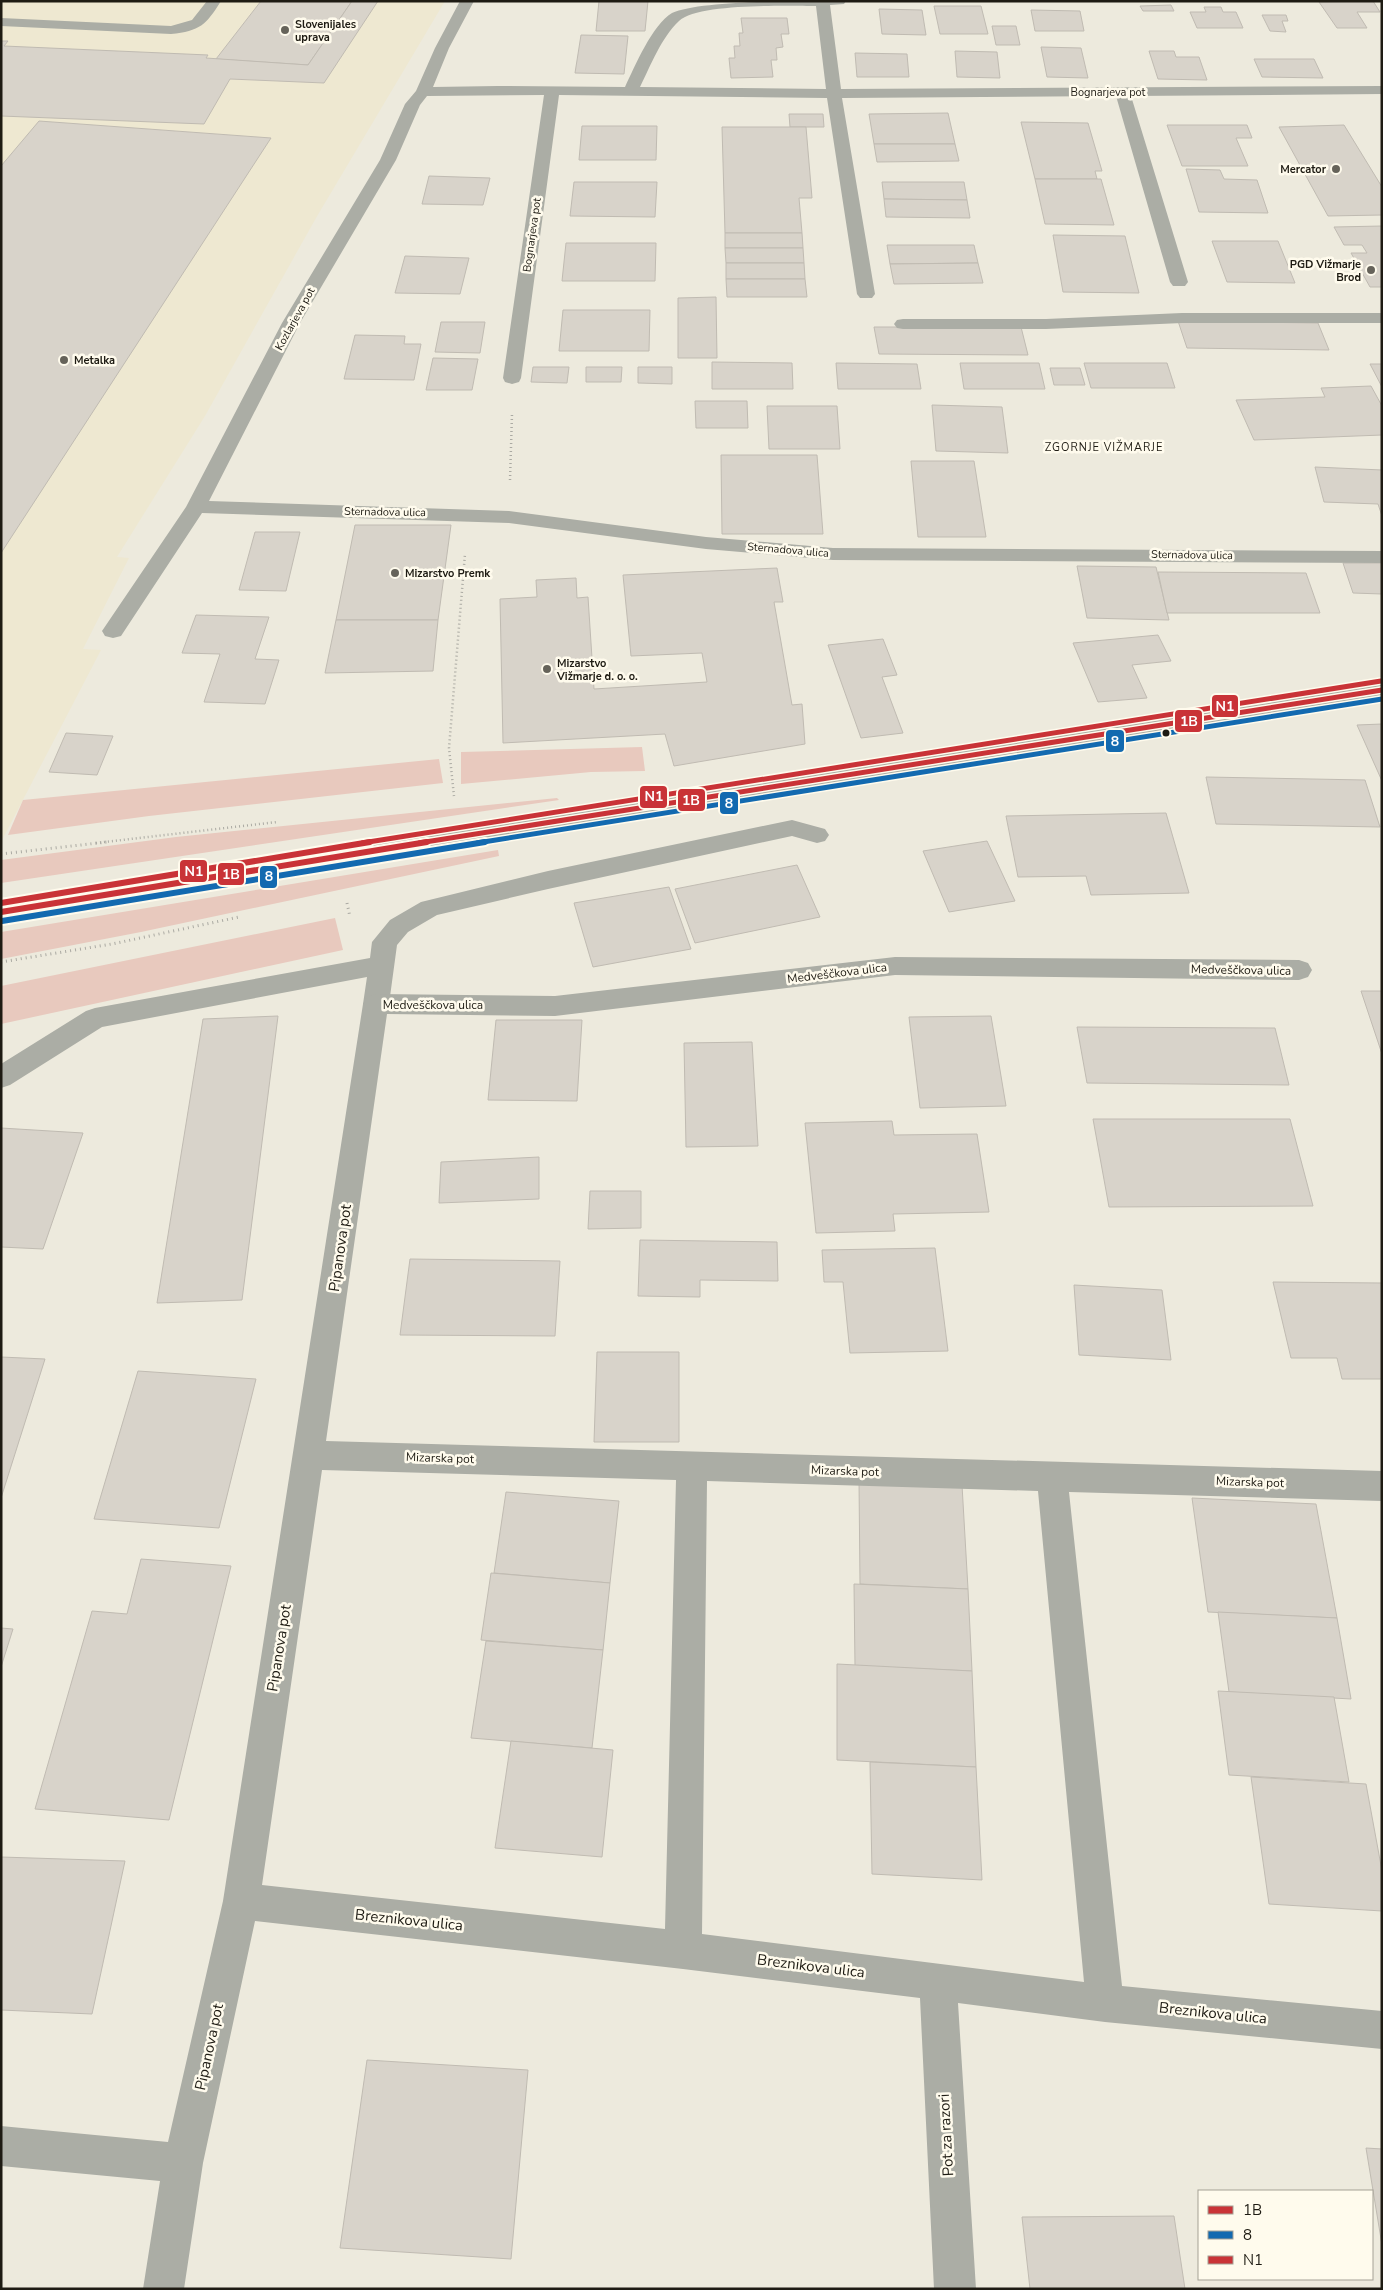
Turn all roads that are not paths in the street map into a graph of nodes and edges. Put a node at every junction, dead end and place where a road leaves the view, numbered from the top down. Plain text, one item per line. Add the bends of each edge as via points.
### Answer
1 (214, 1) edge
2 (467, 1) edge
3 (822, 1) edge
4 (839, 1) edge
5 (1, 22) edge
6 (1382, 90) edge
7 (631, 91) junction
8 (423, 92) junction
9 (552, 92) junction
10 (1122, 92) junction
11 (834, 94) junction
12 (1179, 282) dead end
13 (866, 294) dead end
14 (1382, 318) edge
15 (903, 324) dead end
16 (512, 378) road end
17 (196, 507) junction
18 (1382, 557) edge
19 (113, 631) dead end
20 (1382, 690) edge
21 (817, 835) dead end
22 (1, 912) edge
23 (381, 965) junction
24 (1299, 970) dead end
25 (376, 1004) junction
26 (1, 1078) edge
27 (309, 1455) junction
28 (692, 1465) junction
29 (1052, 1476) junction
30 (1382, 1486) edge
31 (241, 1901) junction
32 (683, 1950) junction
33 (938, 1982) junction
34 (1105, 2003) junction
35 (1382, 2030) edge
36 (1, 2146) edge
37 (183, 2163) junction
38 (163, 2289) edge
39 (955, 2289) edge

1 - 5 street via 199,24 170,30
2 - 8 street, Kozlarjeva pot
3 - 4 street
3 - 7 street via 716,4 682,12 648,54
3 - 11 street
6 - 10 street, Bognarjeva pot
7 - 9 street, Bognarjeva pot
7 - 11 street, Bognarjeva pot
8 - 9 street, Bognarjeva pot
8 - 17 street, Kozlarjeva pot via 413,104 388,160 291,323
9 - 16 street, Bognarjeva pot
10 - 11 street, Bognarjeva pot
10 - 12 street
11 - 13 street
14 - 15 street via 1182,318 1046,324
17 - 18 street, Sternadova ulica via 510,517 706,543 833,554
17 - 19 street, Kozlarjeva pot
20 - 22 main road
21 - 23 street, Pipanova pot via 792,828 430,908 399,926 385,942
23 - 25 street, Pipanova pot
23 - 26 street via 95,1018
24 - 25 street, Medveščkova ulica via 895,966 555,1006
25 - 27 street, Pipanova pot
27 - 28 street, Mizarska pot
27 - 31 street, Pipanova pot
28 - 29 street, Mizarska pot
28 - 32 street
29 - 30 street, Mizarska pot
29 - 34 street
31 - 32 street, Breznikova ulica
31 - 37 street, Pipanova pot
32 - 33 street, Breznikova ulica
33 - 34 street, Breznikova ulica
33 - 39 street, Pot za razori
34 - 35 street, Breznikova ulica
36 - 37 street
37 - 38 street, Pipanova pot

